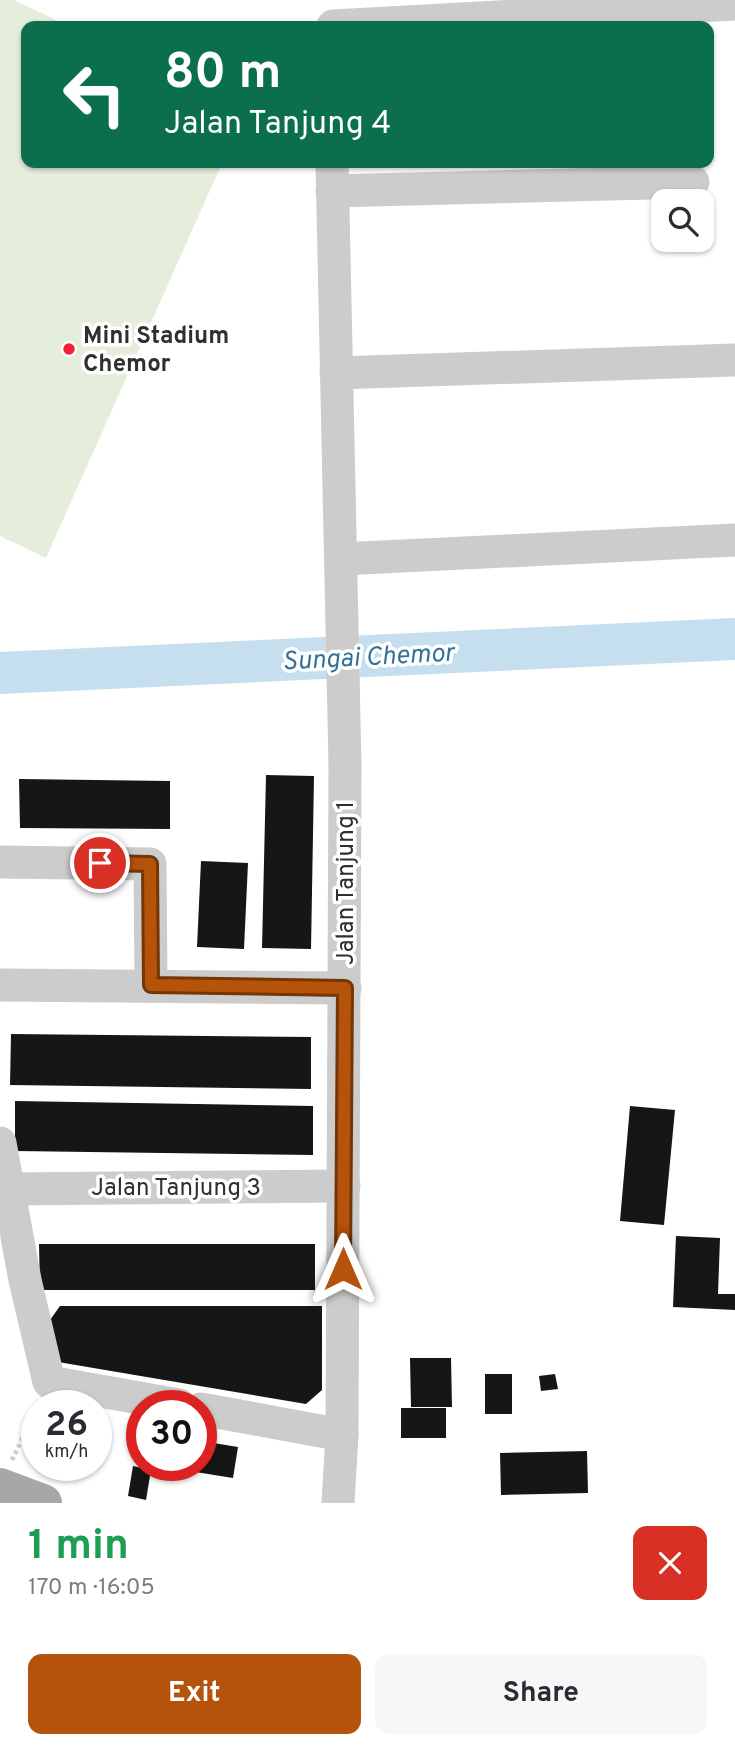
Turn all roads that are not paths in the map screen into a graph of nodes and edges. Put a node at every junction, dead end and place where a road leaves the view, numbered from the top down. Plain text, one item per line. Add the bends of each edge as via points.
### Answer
1 (343, 0) edge
2 (735, 4) edge
3 (335, 21) edge
4 (424, 21) edge
5 (332, 177) edge
6 (693, 182) dead end
7 (735, 360) edge
8 (336, 373) junction
9 (735, 540) edge
10 (341, 559) junction
11 (0, 862) edge
12 (0, 985) edge
13 (151, 985) junction
14 (345, 988) junction
15 (0, 1143) edge
16 (344, 1186) junction
17 (8, 1189) junction
18 (42, 1390) edge
19 (217, 1412) edge
20 (342, 1435) junction
21 (5, 1474) edge
22 (43, 1503) edge
23 (338, 1503) edge

1 - 3 street
2 - 4 street
5 - 6 street
5 - 8 street, Jalan Tanjung 1
7 - 8 street
8 - 10 street, Jalan Tanjung 1
9 - 10 street
10 - 14 street, Jalan Tanjung 1
11 - 13 street via 150,864
12 - 13 street
13 - 14 street
14 - 16 street, Jalan Tanjung 1
15 - 17 street
16 - 17 street, Jalan Tanjung 3
16 - 20 street, Jalan Tanjung 1
17 - 18 street
19 - 20 street
20 - 23 street, Jalan Tanjung 1
21 - 22 main road

